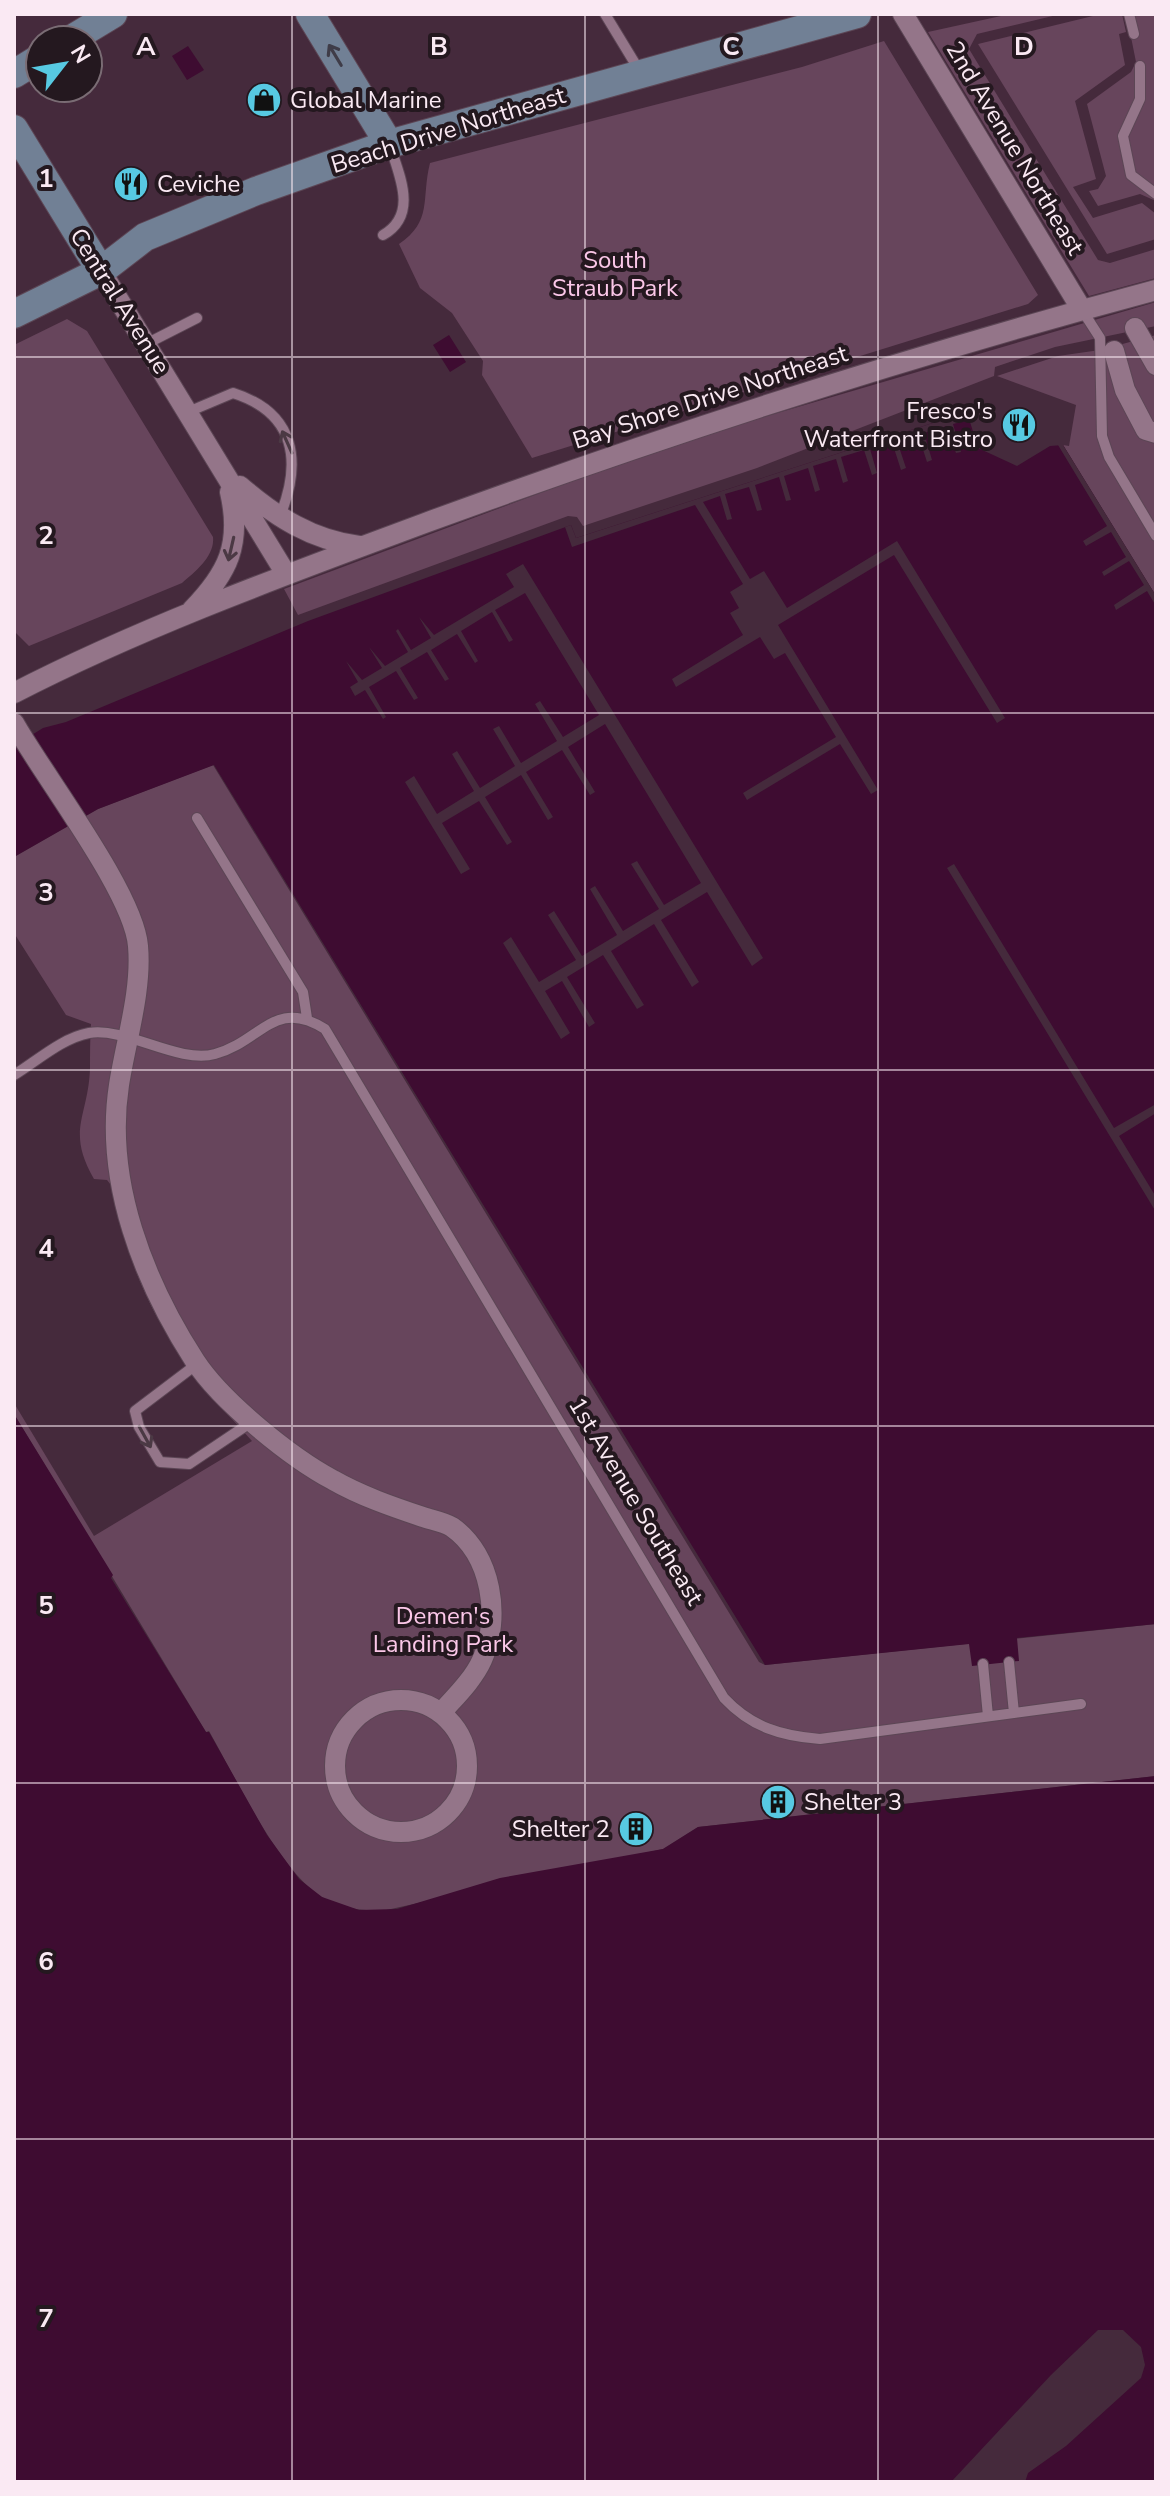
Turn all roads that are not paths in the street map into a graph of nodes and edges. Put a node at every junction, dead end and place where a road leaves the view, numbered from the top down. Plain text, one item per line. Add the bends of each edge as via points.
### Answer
1 (310, 14) edge
2 (605, 14) edge
3 (857, 14) edge
4 (903, 14) edge
5 (1129, 14) edge
6 (1134, 34) dead end
7 (1140, 66) dead end
8 (641, 73) junction
9 (14, 129) edge
10 (389, 144) junction
11 (1156, 194) edge
12 (383, 235) dead end
13 (101, 271) junction
14 (1156, 290) edge
15 (1082, 310) junction
16 (14, 314) edge
17 (197, 318) dead end
18 (1135, 328) dead end
19 (146, 344) junction
20 (1114, 351) dead end
21 (1156, 365) edge
22 (188, 412) junction
23 (1156, 433) edge
24 (225, 473) junction
25 (280, 516) junction
26 (1156, 536) edge
27 (362, 546) junction
28 (286, 574) junction
29 (184, 618) junction
30 (14, 693) edge
31 (17, 728) edge
32 (197, 818) dead end
33 (307, 1018) junction
34 (127, 1039) junction
35 (14, 1075) edge
36 (197, 1364) junction
37 (254, 1421) junction
38 (1009, 1662) dead end
39 (983, 1664) dead end
40 (1081, 1704) dead end
41 (441, 1713) junction
42 (1014, 1713) junction
43 (988, 1716) junction

10 -> 1 street
2 - 8 lane
3 - 8 street, Beach Drive Northeast
4 - 15 street, 2nd Avenue Northeast
5 - 6 lane
7 - 11 lane via 1140,99 1123,136 1131,175
8 - 10 street, Beach Drive Northeast
9 - 13 street, Central Avenue
10 - 12 lane via 405,209
10 - 13 street, Beach Drive Northeast via 145,237
13 - 16 street, Beach Drive Northeast
13 - 19 street, Central Avenue
14 - 15 street, Bay Shore Drive Northeast
15 - 26 lane via 1100,338 1102,436
15 - 27 street, Bay Shore Drive Northeast via 730,415
17 - 19 lane
18 - 21 street
19 - 22 street, Central Avenue
20 - 23 street via 1125,390 1146,430
22 - 24 street, Central Avenue
25 -> 22 lane via 293,484 294,460 275,418 251,398 233,393
24 - 25 street, Central Avenue
24 - 28 street, Central Avenue
24 -> 29 street, Central Avenue via 235,518 232,552 208,593
25 - 27 street, Central Avenue via 327,542
27 - 28 street, Bay Shore Drive Northeast
28 - 29 street, Bay Shore Drive Northeast
29 - 30 street, Bay Shore Drive Northeast
31 - 34 street via 135,928 137,979
32 - 33 lane, 1st Avenue Southeast via 303,992
33 - 34 lane via 273,1022 213,1055
33 - 43 lane, 1st Avenue Southeast via 325,1029 724,1698 741,1716 791,1737 820,1739
34 - 35 lane via 92,1033 71,1039
34 - 36 street via 117,1152 129,1212 147,1271
36 - 37 street
36 -> 37 lane via 135,1411 160,1462 189,1464
37 - 41 street via 332,1480 451,1527 472,1550 487,1576 490,1634 482,1661
38 - 42 lane
39 - 43 lane
40 - 42 lane, 1st Avenue Southeast
41 - 41 street via 413,1701 382,1702 346,1729 335,1774 346,1802 368,1823 413,1831 452,1809 466,1782 467,1767 460,1737
42 - 43 lane, 1st Avenue Southeast

